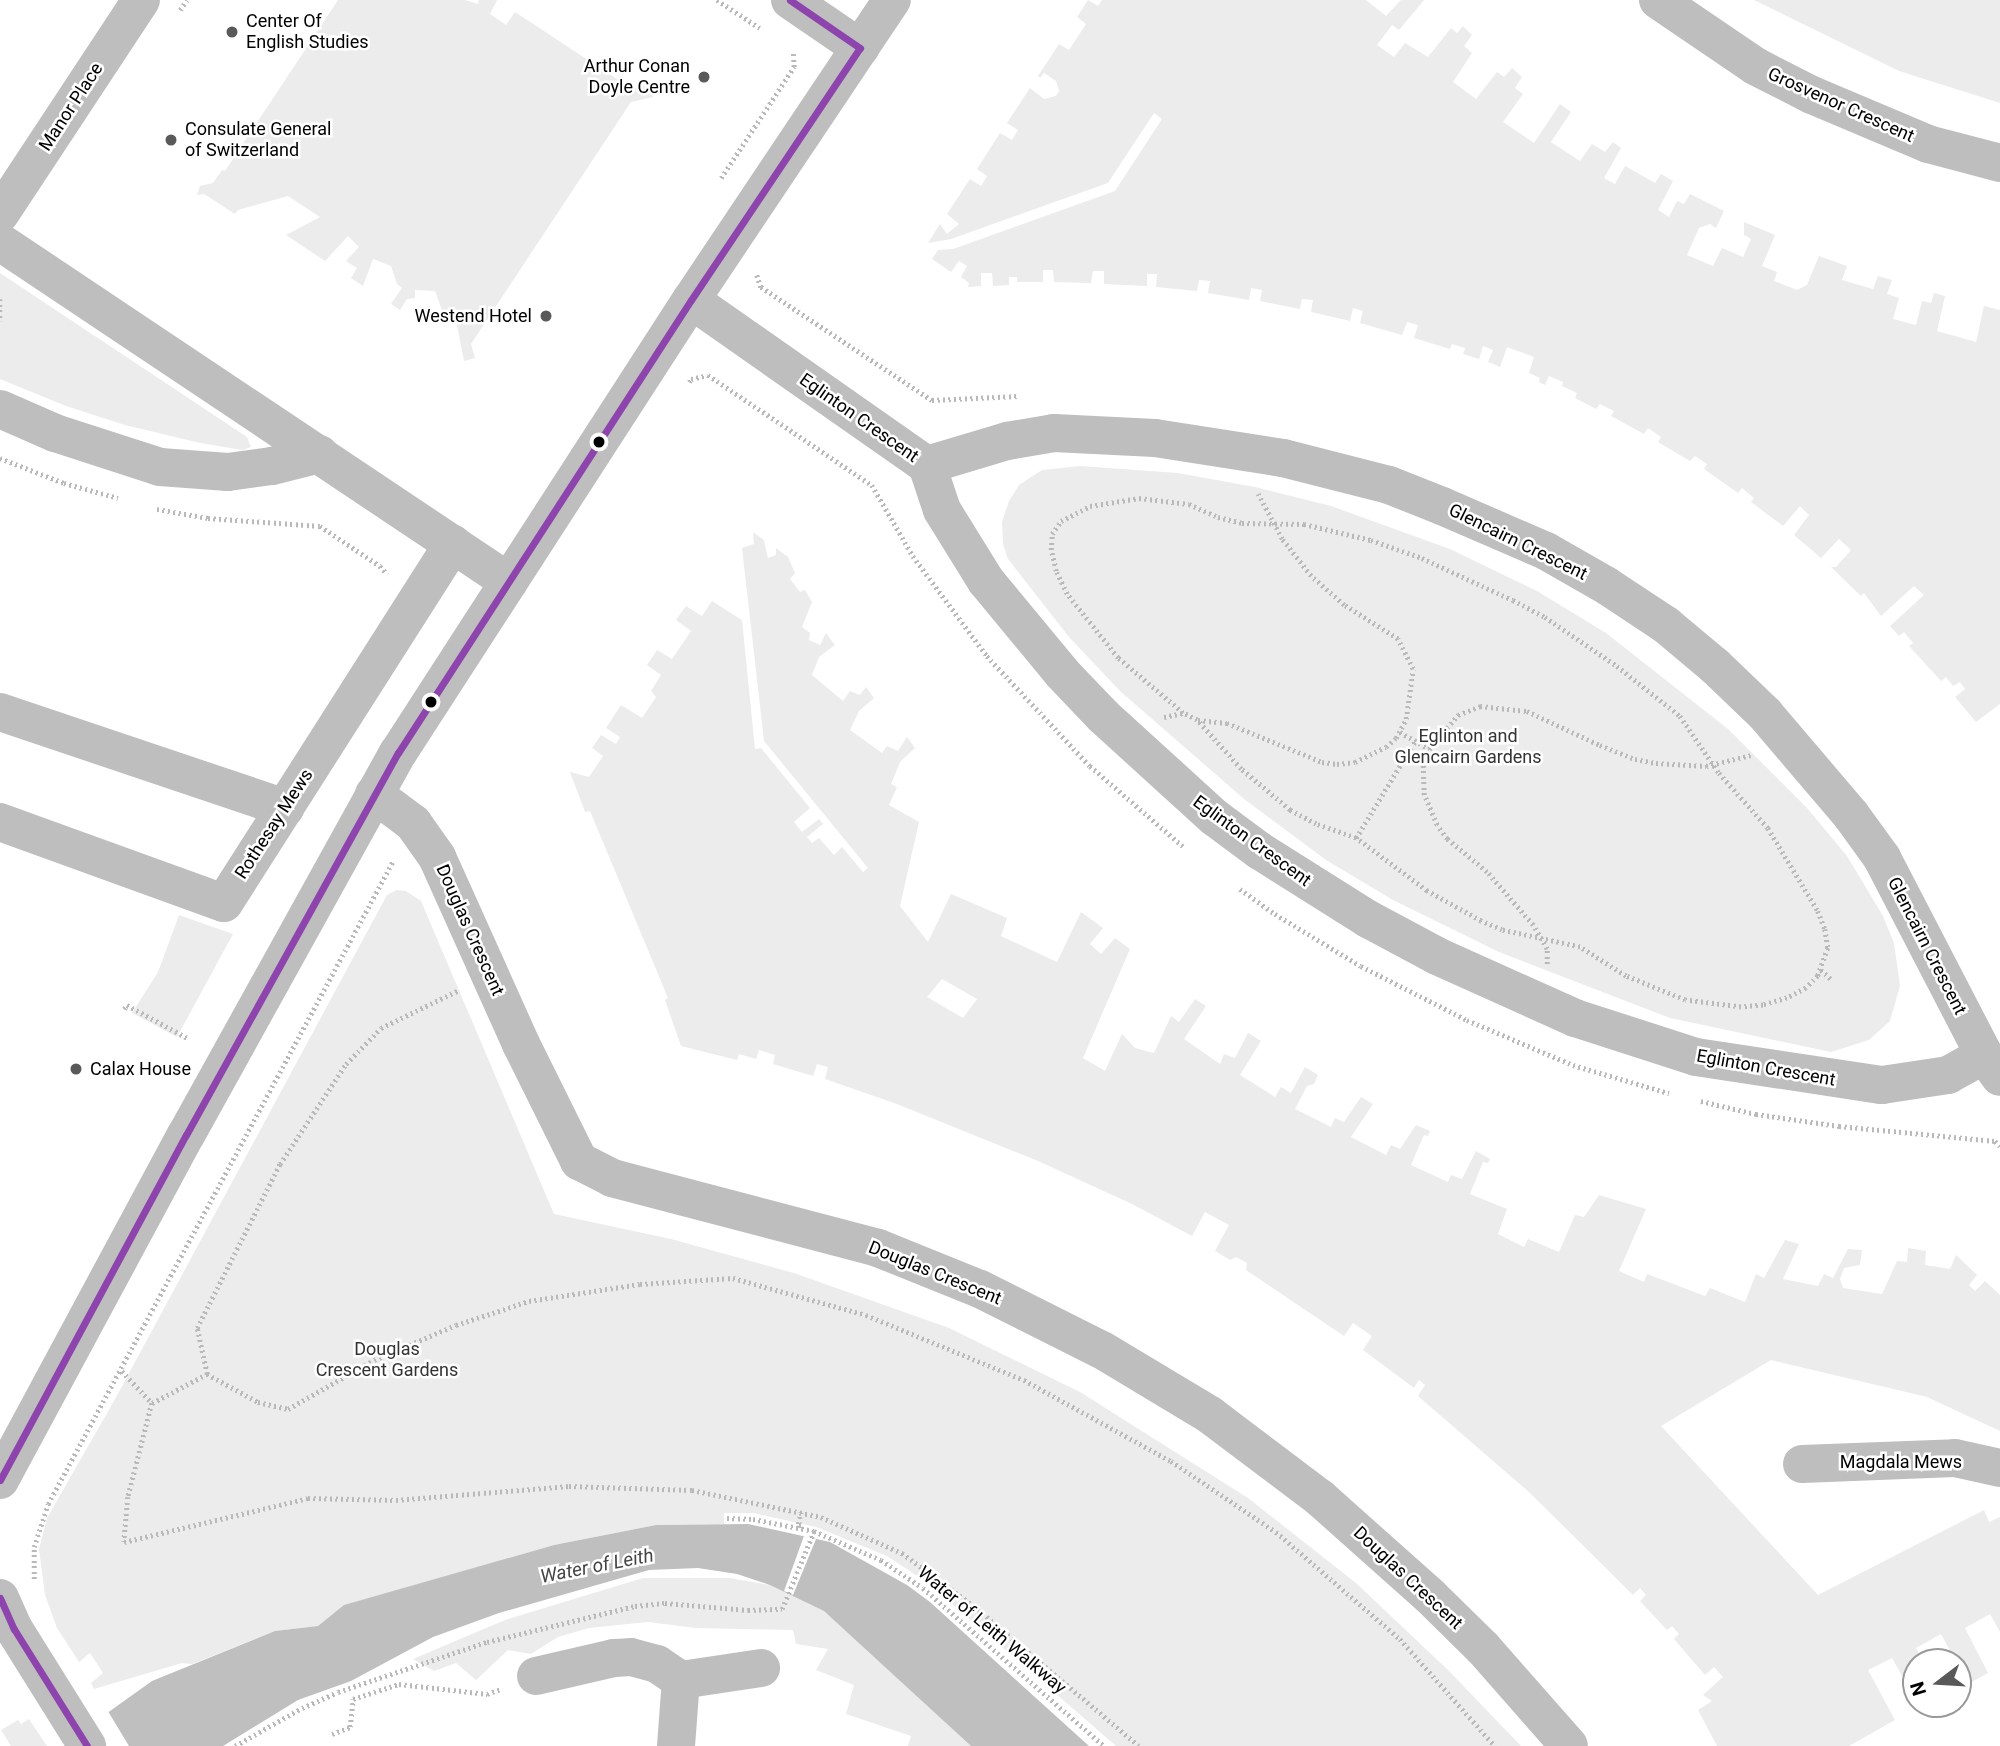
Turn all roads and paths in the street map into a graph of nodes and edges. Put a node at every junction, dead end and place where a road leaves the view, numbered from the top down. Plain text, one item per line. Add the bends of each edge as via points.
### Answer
1 (141, 0) edge
2 (187, 0) edge
3 (717, 0) edge
4 (790, 0) edge
5 (892, 0) edge
6 (1658, 0) edge
7 (179, 11) dead end
8 (761, 29) dead end
9 (789, 47) dead end
10 (860, 48) junction
11 (2000, 163) edge
12 (719, 181) dead end
13 (0, 214) edge
14 (0, 242) edge
15 (0, 299) edge
16 (691, 300) junction
17 (0, 321) edge
18 (683, 390) dead end
19 (0, 409) edge
20 (320, 454) junction
21 (1261, 454) junction
22 (0, 458) edge
23 (927, 465) junction
24 (131, 502) dead end
25 (144, 506) dead end
26 (1272, 523) junction
27 (453, 544) junction
28 (509, 582) junction
29 (389, 585) dead end
30 (0, 712) edge
31 (1197, 720) junction
32 (1780, 731) junction
33 (1400, 732) junction
34 (1415, 741) junction
35 (1429, 749) junction
36 (1714, 765) junction
37 (374, 794) junction
38 (285, 808) junction
39 (0, 822) edge
40 (1356, 838) junction
41 (1193, 854) dead end
42 (400, 869) dead end
43 (1234, 884) dead end
44 (1541, 937) junction
45 (1821, 970) junction
46 (1831, 979) dead end
47 (457, 990) dead end
48 (1537, 1002) junction
49 (124, 1009) dead end
50 (189, 1039) dead end
51 (1992, 1066) edge
52 (1682, 1096) dead end
53 (1694, 1099) dead end
54 (2000, 1146) edge
55 (122, 1371) junction
56 (207, 1374) junction
57 (152, 1403) junction
58 (1802, 1464) dead end
59 (2000, 1468) edge
60 (0, 1480) edge
61 (801, 1512) junction
62 (727, 1518) dead end
63 (800, 1528) junction
64 (814, 1531) junction
65 (789, 1593) dead end
66 (13, 1601) edge
67 (761, 1668) dead end
68 (536, 1676) joint
69 (681, 1680) junction
70 (332, 1734) dead end
71 (87, 1746) edge
72 (676, 1746) edge
73 (1104, 1746) edge
74 (1139, 1746) edge
75 (1495, 1746) edge
76 (1570, 1746) edge

1 - 13 street, Manor Place
2 - 7 path
3 - 8 path
4 - 10 street
5 - 10 street
6 - 11 street, Grosvenor Crescent via 1755,66 1812,95 1928,144
9 - 12 path via 794,51 794,67
10 - 16 street
14 - 20 street
15 - 17 path
16 - 23 street, Eglinton Crescent
16 - 28 street
18 - 41 path via 691,379 708,375 872,485 913,556 987,656 1090,766
19 - 20 street via 55,433 160,467 228,472
20 - 27 street
21 - 23 street, Glencairn Crescent via 1155,438 1054,433 1007,441
21 - 26 path via 1255,487
21 - 32 street, Glencairn Crescent via 1389,485 1546,551 1666,625
22 - 24 path
23 - 48 street, Eglinton Crescent via 942,510 1001,601 1095,708 1181,789 1260,851 1368,919
25 - 29 path via 208,518 320,526 380,566
26 - 31 path via 1242,523 1189,504 1139,498 1074,512 1060,521 1052,534 1056,571 1082,616 1139,678
26 - 33 path via 1295,558 1328,593 1398,639 1413,669 1411,702
26 - 36 path via 1304,523 1371,540 1464,576 1545,618 1680,716
27 - 28 street
27 - 38 street, Rothesay Mews
28 - 37 street
30 - 38 street
31 - 33 path via 1227,723 1337,764 1369,756
31 - 40 path via 1241,769 1290,810
32 - 36 path via 1754,754
32 - 51 street, Glencairn Crescent via 1882,858
33 - 34 path
34 - 35 path
34 - 40 path
35 - 36 path via 1466,710 1494,706 1527,711 1635,760
35 - 44 path via 1421,779 1437,825 1511,896
36 - 45 path via 1768,828 1818,911 1828,948
37 - 60 street
37 - 76 street, Douglas Crescent via 413,823 437,857 532,1069 579,1161 612,1178 878,1248 980,1289 1101,1350 1210,1415 1320,1498 1465,1630
38 - 39 street, Rothesay Mews via 224,903
40 - 44 path via 1458,909 1502,930
42 - 55 path via 393,861
43 - 52 path via 1361,966 1467,1020 1573,1065
44 - 45 path via 1580,947 1626,976 1707,1005 1741,1007 1787,999 1806,988
44 - 48 path via 1548,961
45 - 46 path
47 - 56 path via 381,1028 346,1064 287,1153 197,1328
48 - 51 street, Eglinton Crescent via 1696,1057 1833,1080 1882,1085
49 - 50 path via 127,1005
53 - 54 path via 1756,1114 1995,1141
55 - 57 path
55 - 66 path via 48,1504
56 - 57 path
56 - 75 path via 258,1402 289,1409 374,1360 456,1325 529,1301 640,1284 733,1278 866,1315 1024,1380 1171,1461 1265,1525 1400,1639
57 - 61 path via 128,1497 124,1542 308,1498 396,1500 569,1486 692,1490
58 - 59 street, Magdala Mews via 1955,1458
61 - 63 path
61 - 74 path via 902,1553 974,1606
62 - 63 path, Water of Leith Walkway via 753,1518
63 - 64 path, Water of Leith Walkway
64 - 65 path
64 - 73 path, Water of Leith Walkway via 881,1560 923,1588
66 - 71 street
67 - 69 street
68 - 69 street via 631,1657 657,1664
68 - 70 path via 487,1694 399,1684 353,1699 350,1727
69 - 72 street

